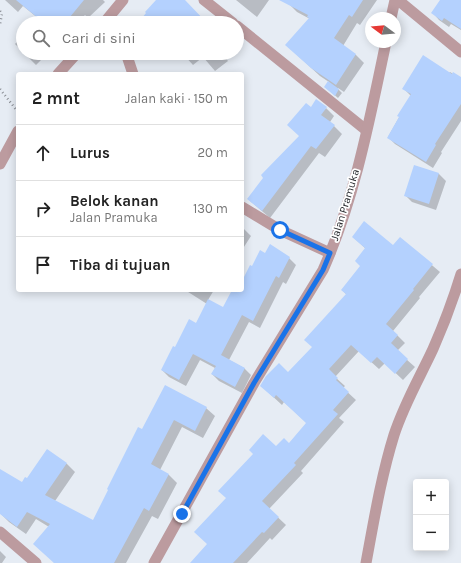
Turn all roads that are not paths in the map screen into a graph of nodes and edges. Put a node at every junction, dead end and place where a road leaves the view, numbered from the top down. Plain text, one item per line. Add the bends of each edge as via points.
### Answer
1 (123, 0) edge
2 (204, 0) edge
3 (395, 0) edge
4 (398, 0) edge
5 (392, 12) edge
6 (110, 16) edge
7 (224, 16) edge
8 (244, 32) edge
9 (385, 48) edge
10 (461, 52) edge
11 (71, 60) edge
12 (128, 60) edge
13 (60, 72) edge
14 (132, 72) edge
15 (366, 130) junction
16 (16, 135) edge
17 (0, 164) edge
18 (244, 208) edge
19 (330, 253) junction
20 (461, 274) edge
21 (0, 532) edge
22 (36, 563) edge
23 (154, 563) edge
24 (366, 563) edge

1 - 6 street
2 - 7 street
3 - 5 street
4 - 10 street
8 - 15 street
9 - 15 street, Jalan Pramuka
11 - 13 street
12 - 14 street
15 - 19 street, Jalan Pramuka via 350,196
16 - 17 street
18 - 19 street via 280,230
19 - 23 street, Jalan Pramuka via 323,270 254,383
20 - 24 street via 450,310 394,434 379,492
21 - 22 street

